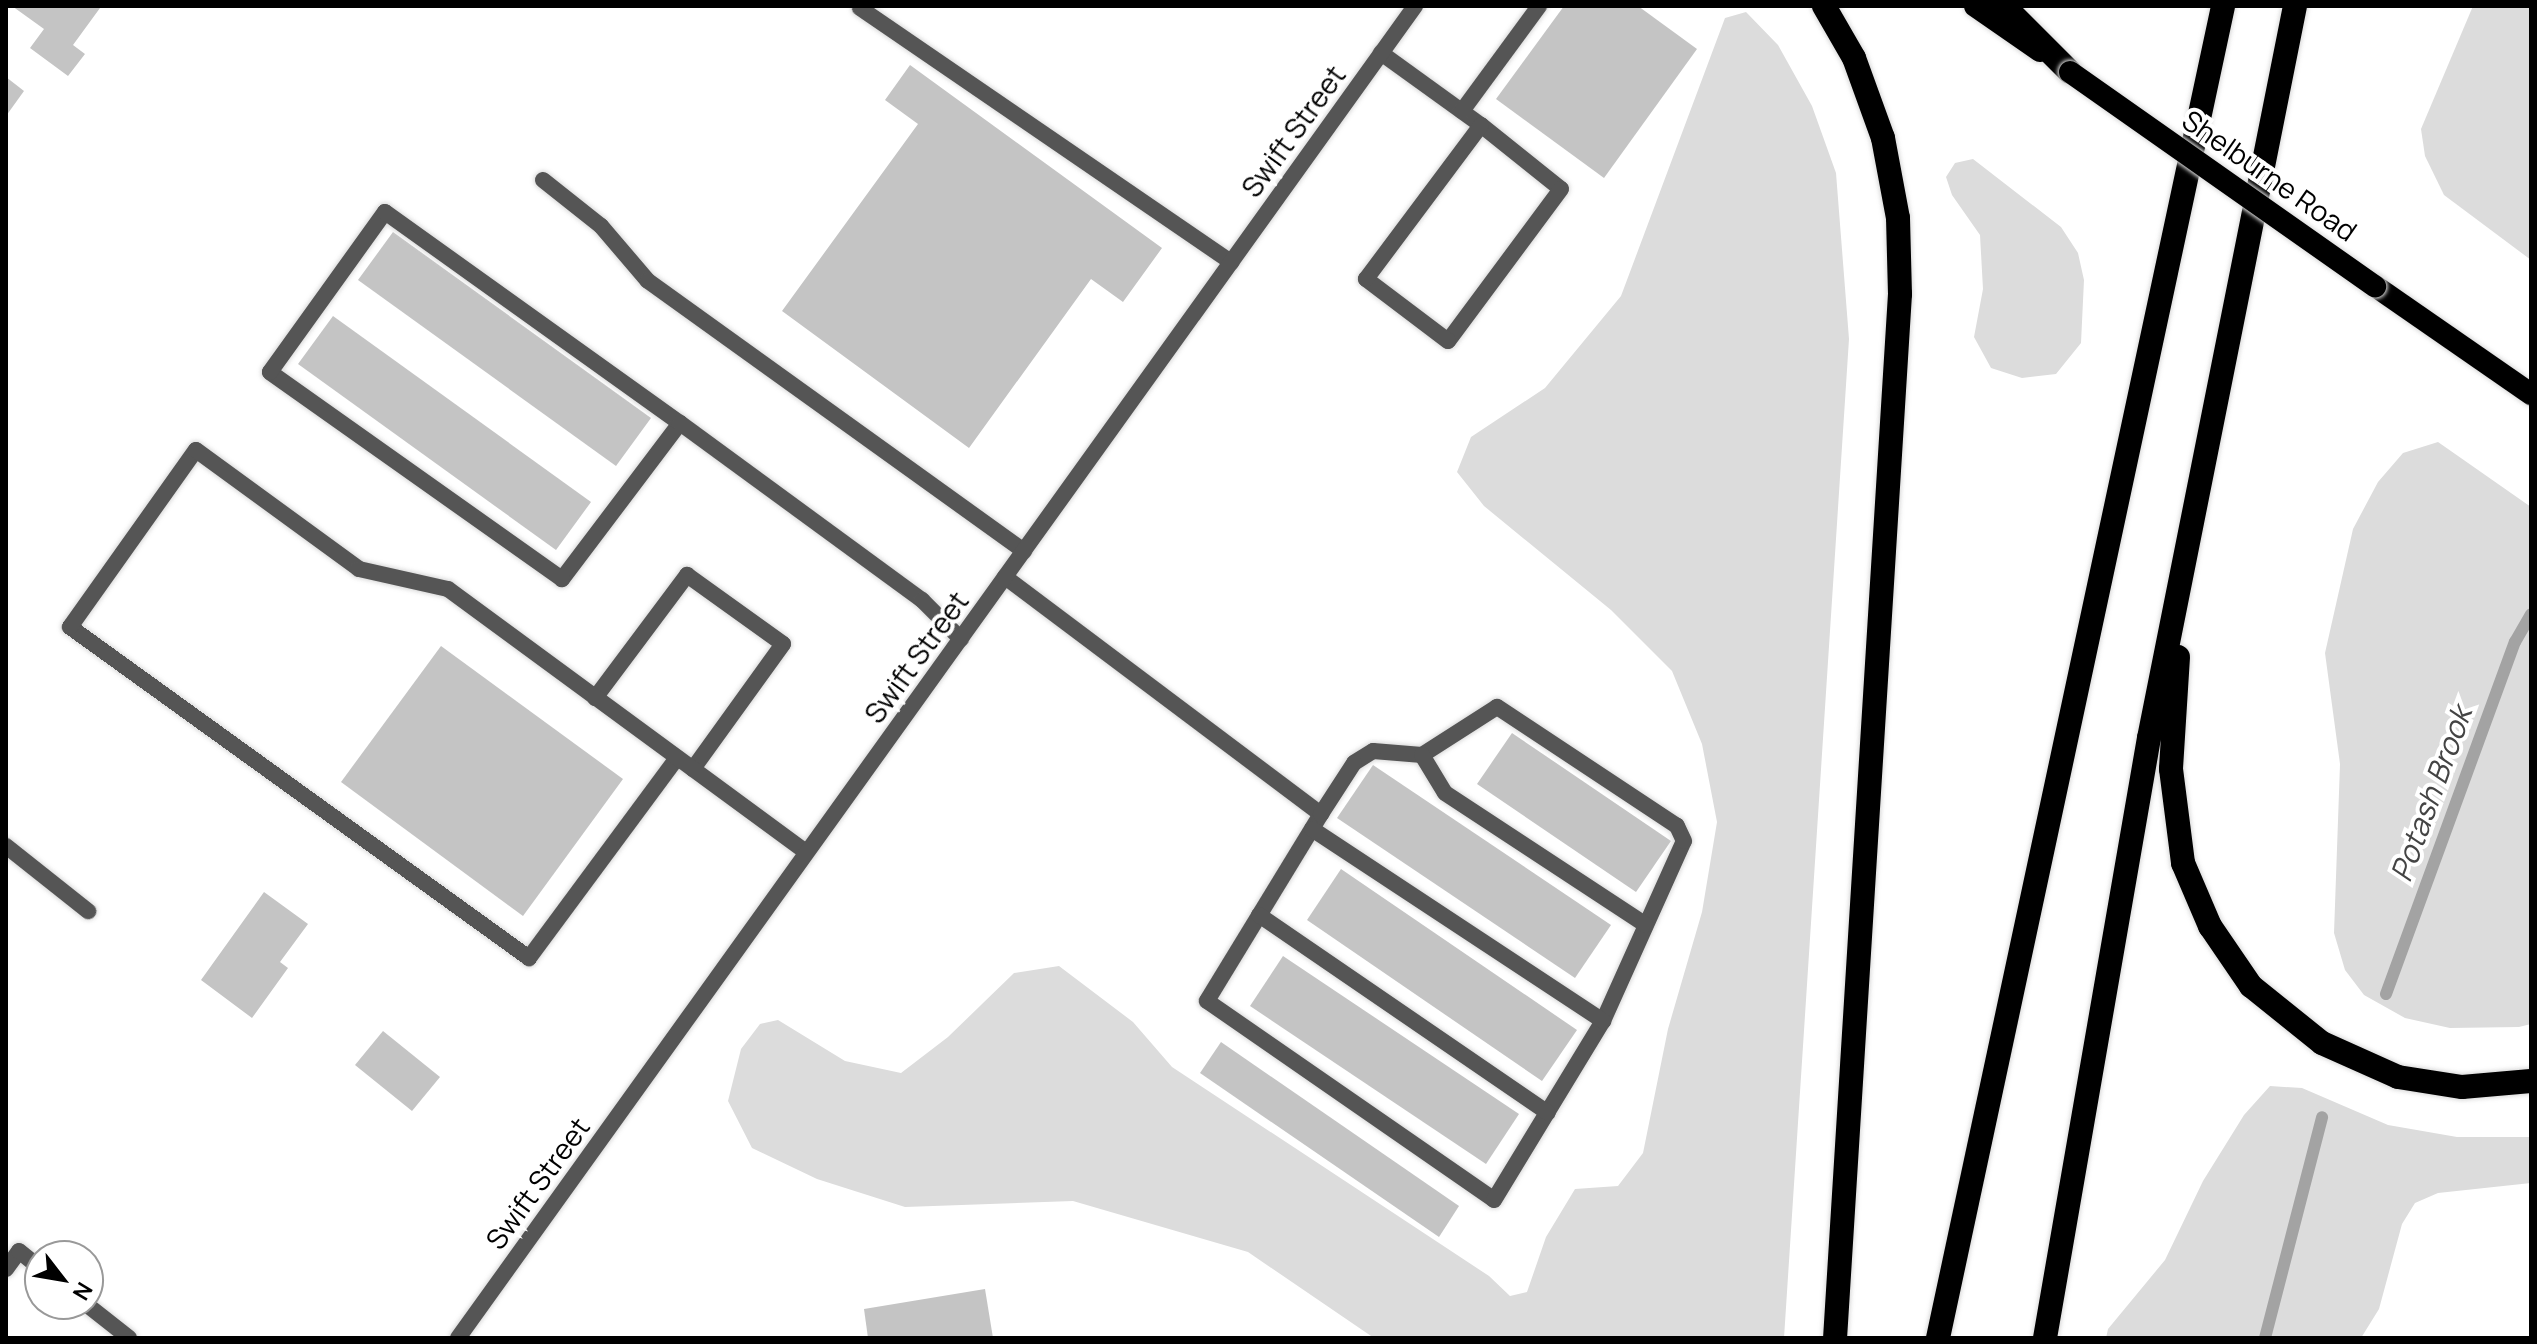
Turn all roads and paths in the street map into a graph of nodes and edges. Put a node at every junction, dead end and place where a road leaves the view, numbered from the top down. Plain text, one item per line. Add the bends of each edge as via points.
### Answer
1 (1415, 6) edge
2 (1539, 6) edge
3 (1824, 6) edge
4 (1975, 6) edge
5 (2004, 6) edge
6 (2223, 6) edge
7 (2295, 6) edge
8 (860, 8) dead end
9 (1381, 53) junction
10 (2070, 72) junction
11 (1462, 111) junction
12 (1481, 125) junction
13 (543, 180) dead end
14 (1231, 262) junction
15 (2531, 394) edge
16 (680, 423) junction
17 (2188, 529) junction
18 (1024, 551) junction
19 (1005, 577) junction
20 (961, 639) junction
21 (595, 698) junction
22 (1422, 755) junction
23 (677, 758) junction
24 (693, 769) junction
25 (1317, 821) junction
26 (6, 846) edge
27 (806, 852) junction
28 (88, 911) dead end
29 (1259, 915) junction
30 (1646, 925) junction
31 (1603, 1021) junction
32 (2531, 1081) edge
33 (1548, 1113) junction
34 (24, 1255) edge
35 (6, 1269) edge
36 (104, 1318) edge
37 (129, 1338) edge
38 (458, 1338) edge
39 (1835, 1338) edge
40 (1938, 1338) edge
41 (2045, 1338) edge

1 - 9 street, Swift Street
2 - 11 street
3 - 39 highway via 1854,58 1883,138 1898,218 1900,281
4 - 10 highway, Shelburne Road
5 - 10 highway
6 - 40 highway
7 - 17 highway
8 - 14 street
9 - 11 street
9 - 14 street, Swift Street
10 - 15 highway, Shelburne Road, bridge
11 - 12 street
12 - 12 street via 1561,189 1448,341 1366,279
13 - 18 street via 601,226 648,281
14 - 18 street, Swift Street
16 - 16 street via 385,212 270,372 562,579
16 - 20 street via 922,600
17 - 32 highway via 2174,698 2173,798 2194,894 2230,960 2295,1026 2371,1067 2429,1084
17 - 41 highway via 2102,992
18 - 19 street, Swift Street
19 - 20 street, Swift Street
19 - 25 street
20 - 27 street, Swift Street
21 - 23 street
21 - 23 street via 448,589 359,569 196,450 70,627 529,958
21 - 24 street via 687,575 783,644
22 - 25 street via 1373,751 1354,763
22 - 30 street via 1445,793
22 - 30 street via 1497,707 1677,826 1684,841
23 - 24 street
24 - 27 street
25 - 29 street
25 - 31 street
26 - 28 street
27 - 38 street, Swift Street
29 - 33 street
29 - 33 street via 1207,1001 1494,1200
30 - 31 street
31 - 33 street
34 - 35 street via 19,1251
36 - 37 street

